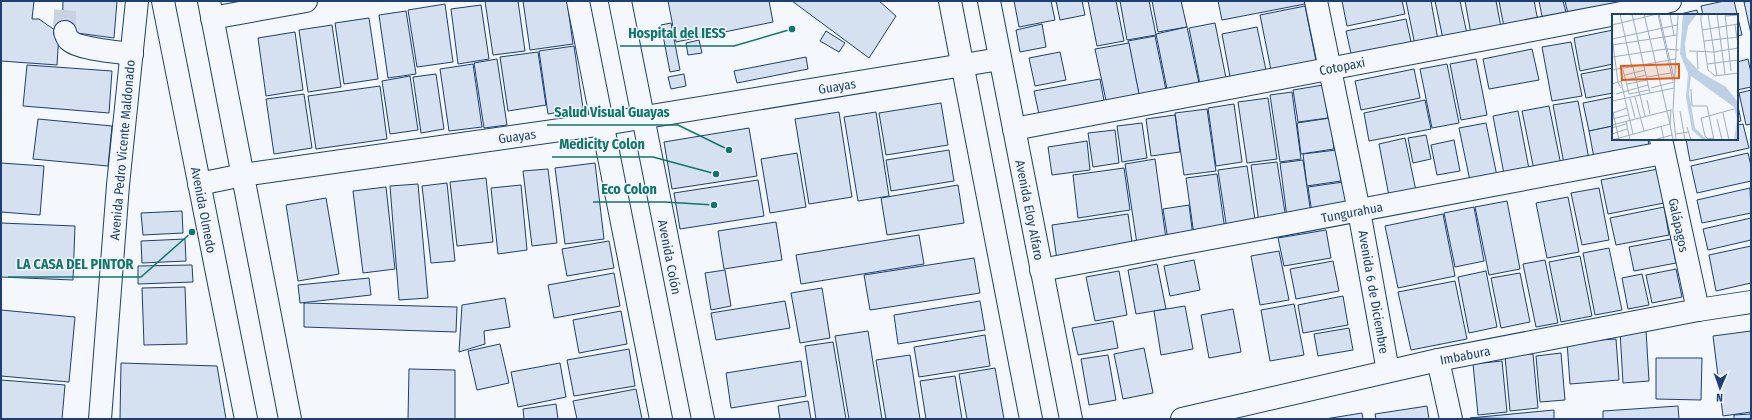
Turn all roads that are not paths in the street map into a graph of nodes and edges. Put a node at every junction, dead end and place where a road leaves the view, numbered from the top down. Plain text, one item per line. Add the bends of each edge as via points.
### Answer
1 (137, 1) edge
2 (163, 1) edge
3 (306, 1) edge
4 (578, 1) edge
5 (620, 1) edge
6 (950, 1) edge
7 (989, 1) edge
8 (1316, 1) edge
9 (1670, 1) edge
10 (210, 9) edge
11 (1636, 9) edge
12 (66, 32) dead end
13 (132, 54) junction
14 (1000, 59) junction
15 (963, 66) junction
16 (1330, 68) junction
17 (643, 118) junction
18 (603, 124) junction
19 (1014, 130) junction
20 (1662, 146) edge
21 (243, 175) junction
22 (199, 184) junction
23 (1359, 211) junction
24 (1042, 270) junction
25 (1751, 302) edge
26 (1698, 310) junction
27 (1438, 360) junction
28 (1388, 372) junction
29 (100, 419) edge
30 (246, 419) edge
31 (290, 419) edge
32 (661, 419) edge
33 (703, 419) edge
34 (1031, 419) edge
35 (1071, 419) edge
36 (1182, 419) edge
37 (1451, 419) edge

1 - 13 street, Avenida Pedro Vicente Maldonado
2 - 22 street, Avenida Olmedo
3 - 10 street
4 - 18 street
5 - 17 street, Avenida Colón
6 - 15 street
7 - 14 street, Avenida Eloy Alfaro
8 - 16 street, Avenida 6 de Diciembre
9 - 11 street, Cotopaxi
10 - 21 street
11 - 16 street, Cotopaxi
12 - 13 street via 67,37 74,43 89,48
13 - 29 street, Avenida Pedro Vicente Maldonado via 118,184
14 - 15 street, Guayas
14 - 19 street, Avenida Eloy Alfaro
15 - 17 street, Guayas
15 - 34 street
16 - 19 street, Cotopaxi
16 - 23 street, Avenida 6 de Diciembre
17 - 18 street, Guayas
17 - 33 street, Avenida Colón
18 - 21 street, Guayas
18 - 32 street
19 - 24 street, Avenida Eloy Alfaro
20 - 23 street, Tungurahua
20 - 26 street, Galápagos
21 - 22 street, Guayas
21 - 31 street
22 - 30 street, Avenida Olmedo
23 - 24 street, Tungurahua
23 - 28 street, Avenida 6 de Diciembre
24 - 35 street, Avenida Eloy Alfaro
25 - 26 street, Imbabura
26 - 27 street, Imbabura
27 - 28 street, Imbabura
27 - 37 street
28 - 36 street, Imbabura

